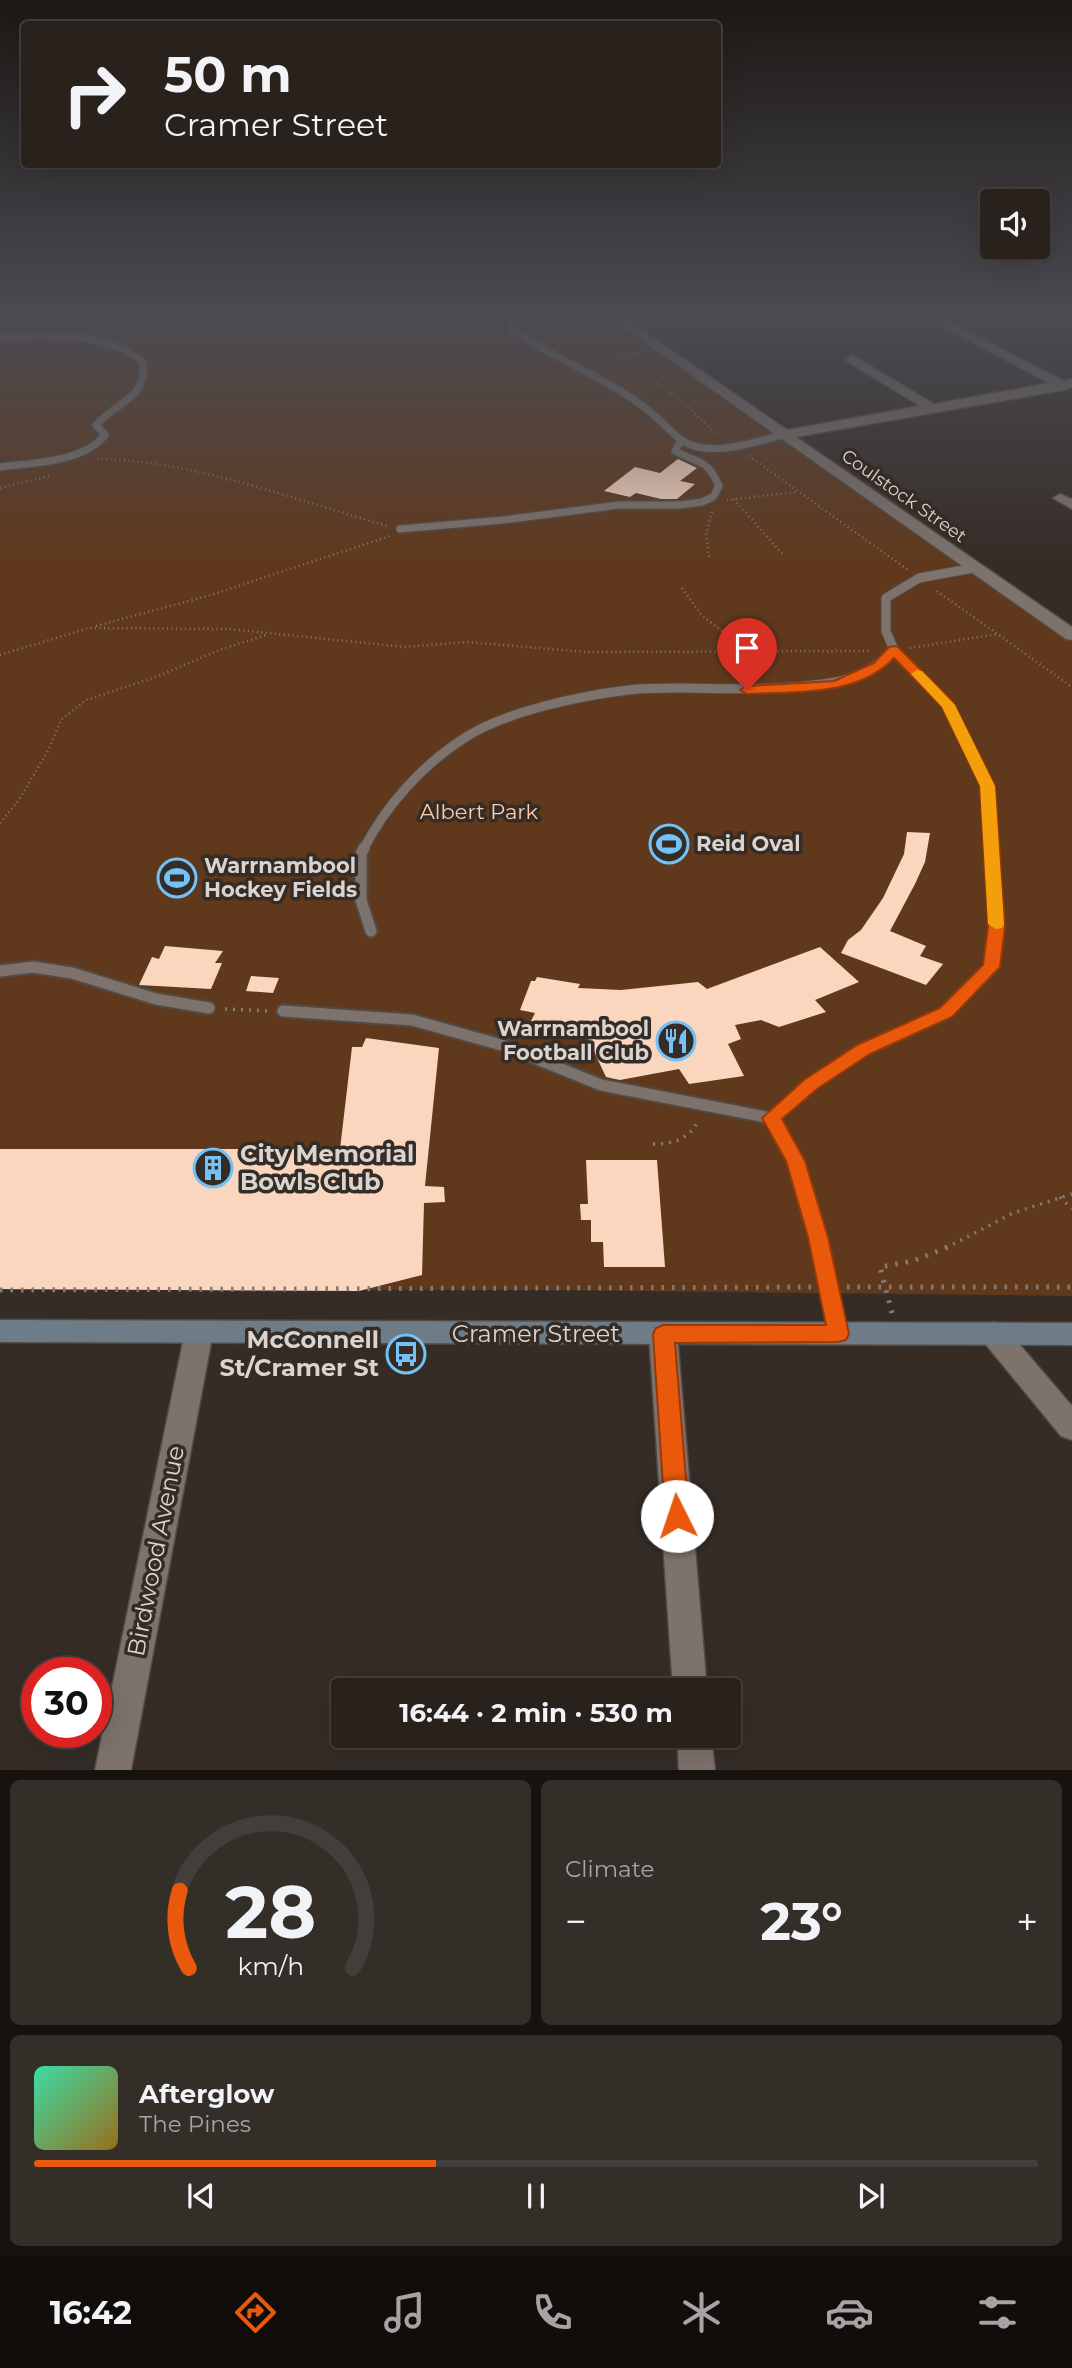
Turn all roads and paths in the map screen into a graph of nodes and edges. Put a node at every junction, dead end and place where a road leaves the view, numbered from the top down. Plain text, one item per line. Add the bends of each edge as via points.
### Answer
1 (130, 398) edge
2 (629, 398) edge
3 (677, 398) edge
4 (730, 398) edge
5 (915, 398) edge
6 (992, 398) edge
7 (930, 407) junction
8 (783, 435) junction
9 (680, 442) junction
10 (732, 445) junction
11 (705, 448) junction
12 (92, 459) dead end
13 (702, 459) junction
14 (0, 467) edge
15 (55, 474) dead end
16 (719, 486) junction
17 (0, 488) edge
18 (798, 492) junction
19 (733, 499) junction
20 (716, 501) junction
21 (702, 502) junction
22 (400, 530) junction
23 (783, 555) dead end
24 (709, 557) dead end
25 (974, 568) junction
26 (919, 578) junction
27 (682, 588) dead end
28 (89, 628) junction
29 (271, 634) junction
30 (998, 634) junction
31 (1072, 635) edge
32 (894, 650) junction
33 (750, 651) junction
34 (1, 654) edge
35 (1072, 687) edge
36 (0, 823) edge
37 (371, 931) dead end
38 (0, 971) edge
39 (209, 1008) joint
40 (283, 1011) joint
41 (699, 1102) junction
42 (771, 1118) junction
43 (653, 1144) dead end
44 (1072, 1194) edge
45 (1060, 1197) junction
46 (1072, 1209) edge
47 (885, 1286) junction
48 (828, 1287) junction
49 (1072, 1287) edge
50 (0, 1290) edge
51 (0, 1331) edge
52 (199, 1332) junction
53 (993, 1333) junction
54 (663, 1334) junction
55 (838, 1334) junction
56 (897, 1334) junction
57 (1072, 1334) edge
58 (1072, 1427) edge
59 (690, 1678) edge
60 (695, 1748) edge
61 (113, 1769) edge
62 (696, 1769) edge

1 - 14 lane via 96,425 105,435 94,446
2 - 9 lane
3 - 10 path
4 - 8 street, Coulstock Street
5 - 7 street
6 - 7 street
7 - 8 street
8 - 10 lane
8 - 25 street, Coulstock Street
9 - 11 lane
9 - 13 lane via 675,451
10 - 11 lane
10 - 18 path
11 - 13 lane
12 - 22 path via 191,470
13 - 16 lane
15 - 17 path
16 - 19 path
16 - 21 lane via 713,497
18 - 19 path
18 - 26 path
19 - 20 path
19 - 23 path
20 - 21 path
20 - 24 path via 706,535
21 - 22 lane via 619,505
22 - 28 path via 211,594
25 - 26 lane
25 - 31 street, Coulstock Street
26 - 30 path
26 - 32 lane via 886,598 886,631
27 - 33 path via 706,621
28 - 29 path via 229,629
28 - 34 path
29 - 33 path via 405,647 467,642 555,651
29 - 36 path via 86,700 61,720 19,800
30 - 32 path
30 - 35 path
32 - 33 path
32 - 37 lane via 879,666 836,684 629,690 523,711 466,737 417,777 386,811 361,854 361,900
32 - 42 lane via 948,705 987,786 996,927 992,967 946,1013 863,1050 811,1084
38 - 39 lane via 33,967 72,973 156,999
39 - 40 path
40 - 41 lane via 412,1020 505,1046 601,1085
41 - 42 lane
41 - 43 path via 693,1131 678,1142
42 - 48 lane via 796,1161
44 - 45 path
45 - 46 path
45 - 47 path via 1009,1215 925,1257 897,1267 880,1267
47 - 48 path
47 - 49 path
47 - 56 path
48 - 50 path
48 - 55 lane
51 - 52 street, Cramer Street
52 - 54 street, Cramer Street
52 - 61 street, Birdwood Avenue
53 - 56 street, Cramer Street
53 - 57 street, Cramer Street
53 - 58 street
54 - 55 street, Cramer Street
54 - 59 street
55 - 56 street, Cramer Street
60 - 62 street

